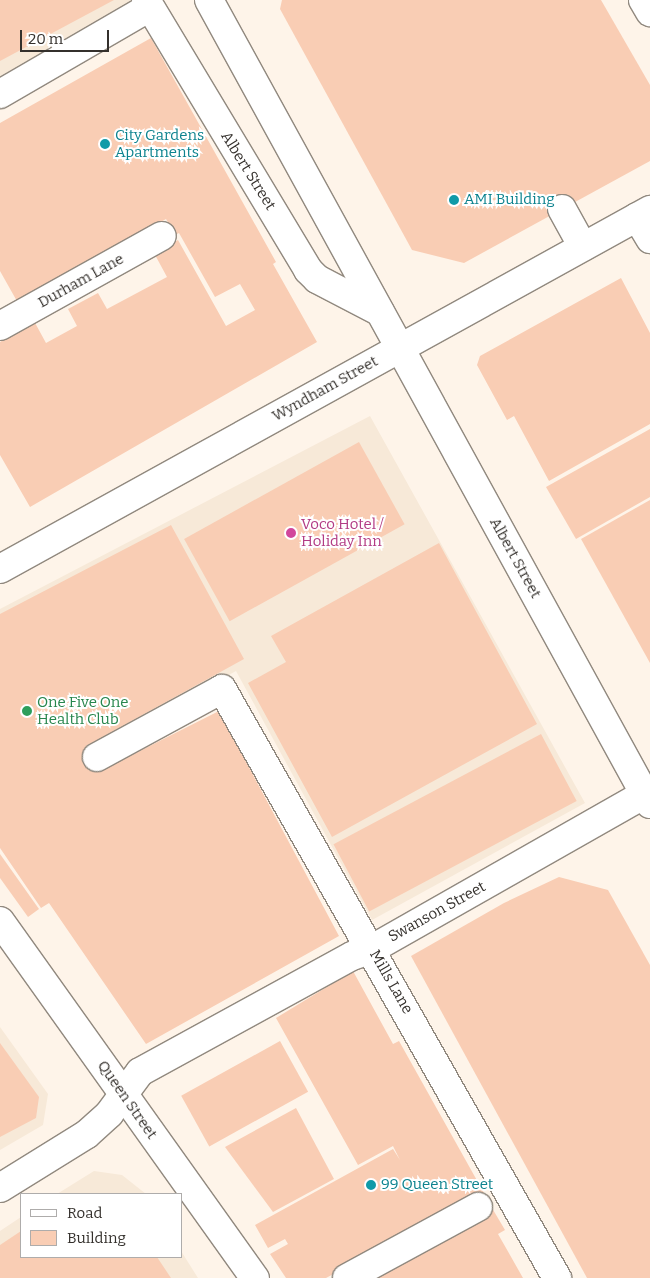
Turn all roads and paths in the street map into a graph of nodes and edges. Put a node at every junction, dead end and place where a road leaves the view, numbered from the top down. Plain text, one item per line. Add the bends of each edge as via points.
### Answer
1 (209, 0) edge
2 (643, 0) edge
3 (148, 4) edge
4 (650, 12) edge
5 (0, 94) edge
6 (562, 209) dead end
7 (646, 222) edge
8 (162, 236) dead end
9 (583, 247) junction
10 (380, 312) junction
11 (0, 326) edge
12 (399, 348) junction
13 (0, 569) edge
14 (96, 757) dead end
15 (648, 796) edge
16 (0, 922) edge
17 (372, 949) junction
18 (123, 1095) junction
19 (0, 1188) edge
20 (478, 1207) dead end
21 (255, 1278) edge
22 (347, 1278) edge
23 (557, 1278) edge

1 - 10 street, Albert Street
2 - 4 street
3 - 5 street
3 - 10 street, Albert Street via 308,270 318,279
6 - 9 street
7 - 9 street, Wyndham Street
8 - 11 street, Durham Lane
9 - 12 street, Wyndham Street
10 - 12 street, Albert Street
12 - 13 street, Wyndham Street
12 - 15 street, Albert Street
14 - 17 street, Mills Lane via 222,689
15 - 17 street, Swanson Street
16 - 18 street, Queen Street
17 - 18 street, Swanson Street via 352,956 140,1072
17 - 23 street, Mills Lane
18 - 19 street, Swanson Street via 87,1134
18 - 21 street, Queen Street
20 - 22 street

